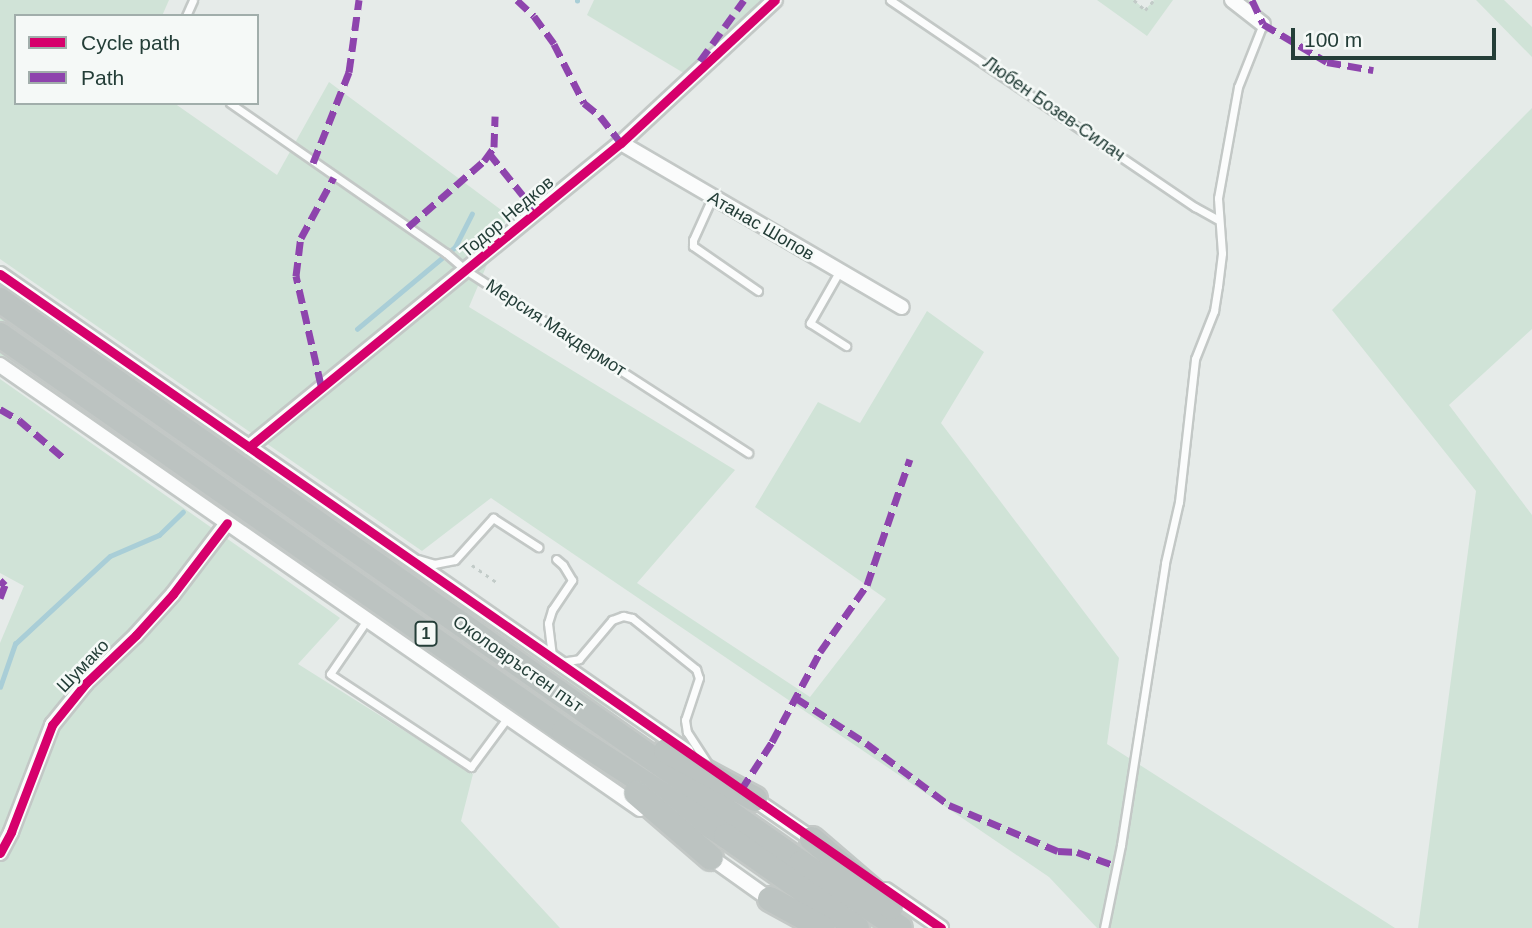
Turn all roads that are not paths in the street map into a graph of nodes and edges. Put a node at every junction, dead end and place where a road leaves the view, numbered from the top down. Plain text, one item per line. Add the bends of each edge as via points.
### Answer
1 (775, 0) edge
2 (890, 0) edge
3 (1232, 0) edge
4 (1263, 24) joint
5 (233, 105) edge
6 (621, 143) junction
7 (712, 198) junction
8 (1217, 219) junction
9 (467, 271) junction
10 (839, 272) junction
11 (0, 274) edge
12 (758, 291) dead end
13 (0, 300) edge
14 (902, 307) dead end
15 (0, 335) edge
16 (846, 346) dead end
17 (0, 365) edge
18 (249, 447) junction
19 (748, 453) dead end
20 (227, 523) junction
21 (538, 547) dead end
22 (403, 552) junction
23 (556, 559) dead end
24 (367, 620) junction
25 (555, 659) junction
26 (567, 698) junction
27 (508, 717) junction
28 (564, 731) junction
29 (709, 767) junction
30 (755, 799) junction
31 (813, 839) junction
32 (0, 853) edge
33 (711, 858) junction
34 (770, 899) junction
35 (812, 928) edge
36 (823, 928) edge
37 (857, 928) edge
38 (900, 928) edge
39 (916, 928) edge
40 (941, 928) edge
41 (1104, 928) edge

1 - 6 street, Тодор Недков
2 - 8 lane, Любен Бозев-Силач
3 - 4 street
4 - 8 lane via 1238,87
5 - 9 lane, Мерсия Макдермот
6 - 7 street, Атанас Шопов
6 - 9 street, Тодор Недков
7 - 10 street, Атанас Шопов
7 - 12 lane via 694,246
8 - 41 lane via 1222,253 1218,286 1214,311 1195,359 1179,502
9 - 18 street, Тодор Недков
9 - 19 lane, Мерсия Макдермот
10 - 14 street, Атанас Шопов
10 - 16 lane via 810,323
11 - 18 street
13 - 26 highway, Околовръстен път / 1
15 - 28 highway, Околовръстен път / 1
17 - 20 street
18 - 22 street
20 - 24 street
20 - 32 street, Шумако via 173,594 86,683 52,725
21 - 22 lane via 494,518 454,560 433,564
22 - 25 street
23 - 25 lane via 572,580 548,623
24 - 27 street
24 - 27 lane via 330,674 471,767
25 - 29 street
25 - 29 lane via 579,659 612,620 632,618 696,668 698,678 685,720 687,733
26 - 30 highway
26 - 38 highway, Околовръстен път / 1
27 - 33 street
28 - 33 highway
28 - 37 highway, Околовръстен път / 1
29 - 30 street
30 - 31 street
31 - 39 highway
31 - 40 street
33 - 34 street
34 - 35 street
34 - 36 highway

